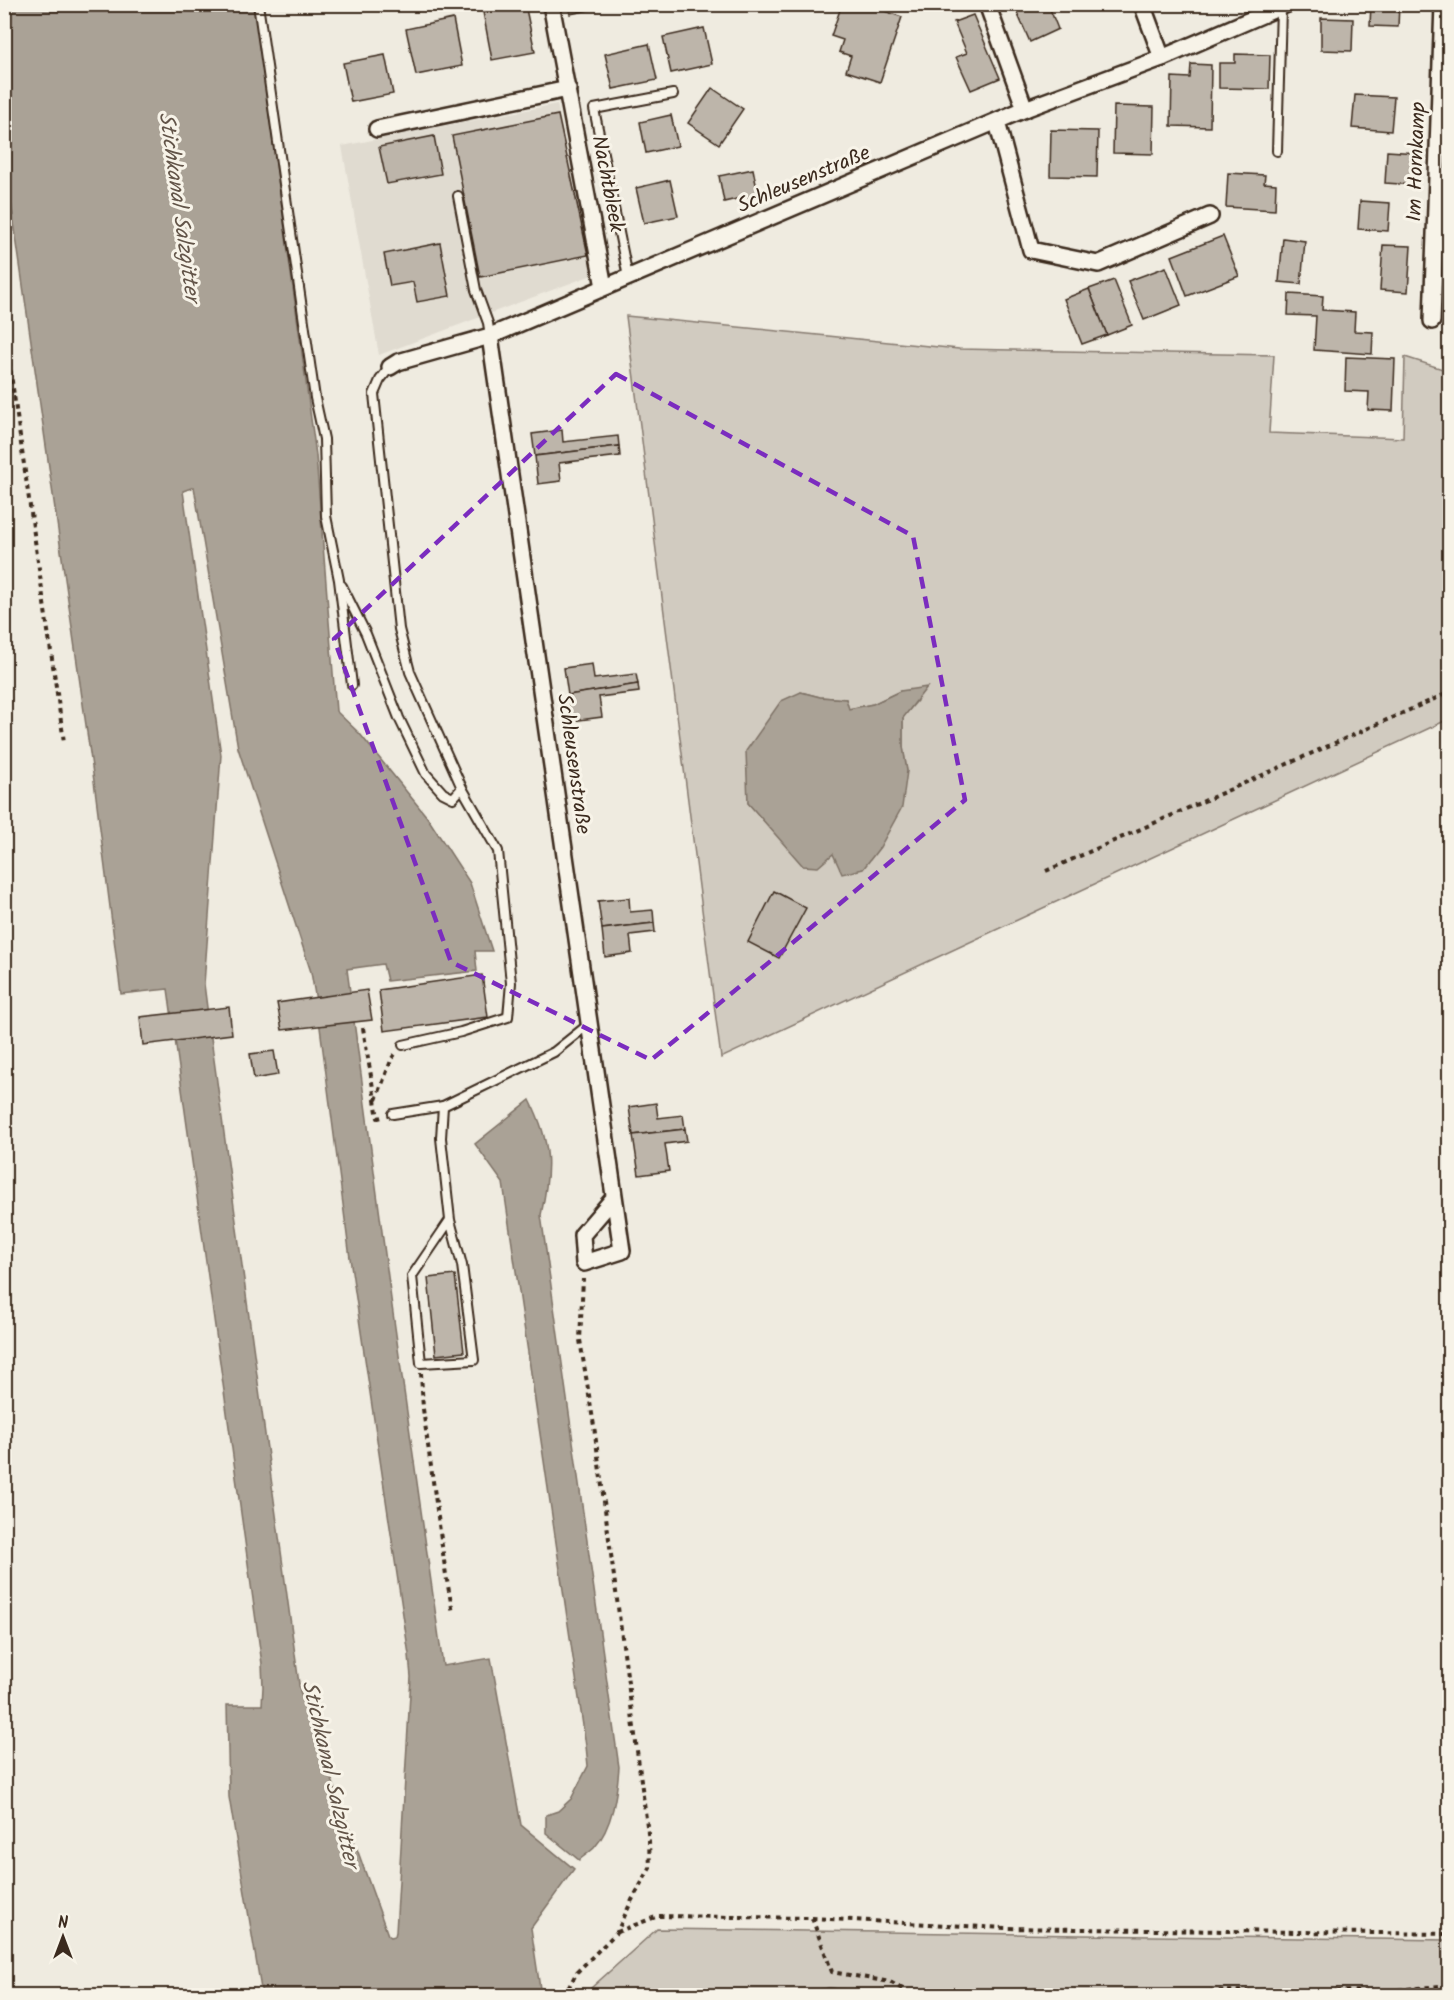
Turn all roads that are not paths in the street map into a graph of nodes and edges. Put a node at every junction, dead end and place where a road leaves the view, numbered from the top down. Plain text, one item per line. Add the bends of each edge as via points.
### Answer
1 (258, 4) edge
2 (550, 4) edge
3 (987, 4) edge
4 (1142, 4) edge
5 (1443, 4) edge
6 (1284, 6) edge
7 (1162, 58) junction
8 (568, 89) junction
9 (674, 94) dead end
10 (1025, 109) junction
11 (997, 122) junction
12 (377, 129) dead end
13 (1277, 151) dead end
14 (458, 196) dead end
15 (1209, 216) dead end
16 (628, 277) junction
17 (604, 287) junction
18 (1432, 321) dead end
19 (490, 336) junction
20 (390, 367) joint
21 (339, 580) junction
22 (352, 685) dead end
23 (462, 788) junction
24 (590, 1024) junction
25 (403, 1045) road end
26 (443, 1106) junction
27 (393, 1114) road end
28 (613, 1199) junction
29 (450, 1220) junction

1 - 21 lane via 324,439 326,516
2 - 8 street, Nachtbleek
3 - 10 street
4 - 7 street
5 - 18 street, Im Hornkamp
6 - 7 street, Schleusenstraße
6 - 13 lane
7 - 10 street, Schleusenstraße
8 - 12 street
8 - 17 street, Nachtbleek
9 - 16 lane via 594,109
10 - 11 street, Schleusenstraße
11 - 15 street via 1031,250 1098,264
11 - 16 street, Schleusenstraße
14 - 19 lane via 476,290
16 - 17 street, Schleusenstraße
17 - 19 street, Schleusenstraße
19 - 20 street, Schleusenstraße
19 - 24 street, Schleusenstraße
20 - 23 lane via 374,394 399,629 410,672
21 - 22 lane
21 - 23 lane via 426,774 453,798
23 - 25 lane via 498,851 511,983 508,1017
24 - 26 lane via 554,1052
24 - 28 street, Schleusenstraße
26 - 27 lane
26 - 29 lane via 441,1138
28 - 28 street, Schleusenstraße via 582,1235 584,1263 622,1251
29 - 29 lane via 462,1264 474,1360 421,1363 412,1276

